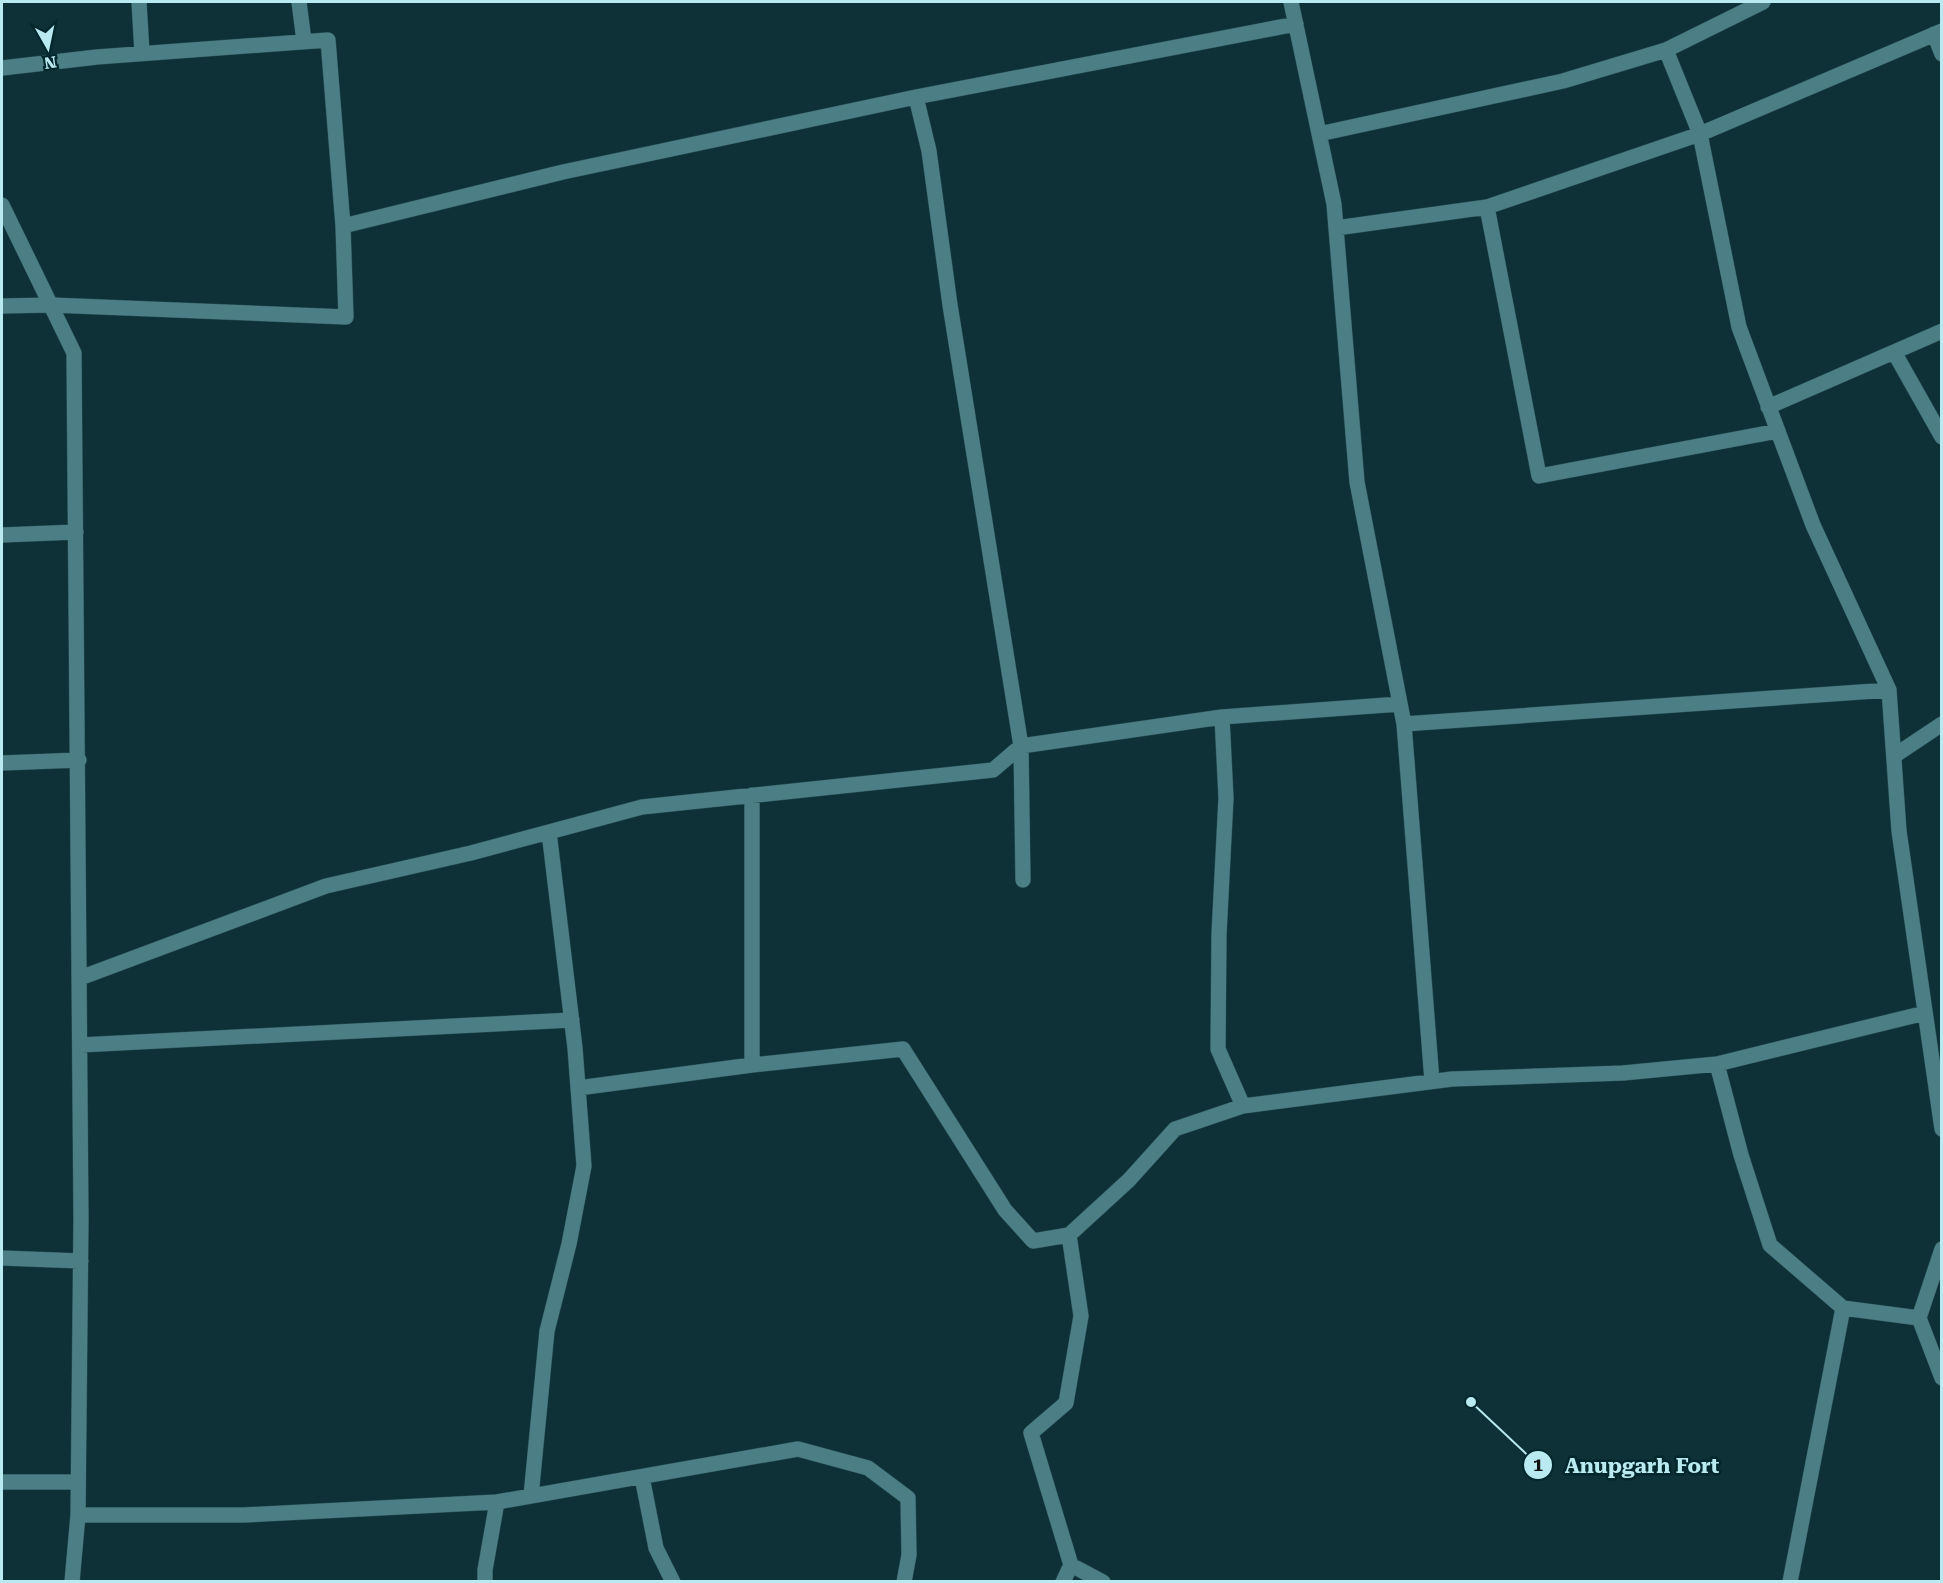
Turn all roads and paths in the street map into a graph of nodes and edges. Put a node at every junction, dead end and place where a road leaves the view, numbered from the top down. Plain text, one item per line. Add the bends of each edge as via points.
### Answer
1 (139, 2) edge
2 (299, 2) edge
3 (1291, 2) edge
4 (1763, 2) edge
5 (1296, 24) junction
6 (1938, 33) edge
7 (304, 42) junction
8 (1666, 50) junction
9 (142, 53) junction
10 (1941, 54) edge
11 (2, 68) edge
12 (916, 97) junction
13 (1319, 134) junction
14 (1700, 134) junction
15 (2, 205) edge
16 (1487, 207) junction
17 (343, 226) junction
18 (1336, 228) junction
19 (51, 305) junction
20 (2, 306) edge
21 (1941, 331) edge
22 (1894, 352) junction
23 (1768, 406) junction
24 (1778, 431) junction
25 (1941, 437) edge
26 (76, 532) junction
27 (2, 536) edge
28 (1889, 690) junction
29 (1400, 704) junction
30 (1222, 717) junction
31 (1404, 724) junction
32 (1941, 724) edge
33 (1021, 747) junction
34 (1894, 756) junction
35 (79, 760) junction
36 (2, 763) edge
37 (752, 795) junction
38 (549, 832) junction
39 (1023, 880) dead end
40 (80, 978) junction
41 (1925, 1013) junction
42 (572, 1020) junction
43 (80, 1045) junction
44 (1717, 1064) junction
45 (752, 1065) junction
46 (1432, 1081) junction
47 (578, 1088) junction
48 (1243, 1106) junction
49 (1941, 1129) edge
50 (1070, 1235) junction
51 (1941, 1249) edge
52 (2, 1258) edge
53 (81, 1261) junction
54 (1842, 1308) junction
55 (1919, 1318) junction
56 (1941, 1378) edge
57 (642, 1477) junction
58 (2, 1482) edge
59 (78, 1482) junction
60 (531, 1496) junction
61 (497, 1502) junction
62 (78, 1515) junction
63 (1071, 1564) junction
64 (72, 1581) edge
65 (485, 1581) edge
66 (673, 1581) edge
67 (904, 1581) edge
68 (1063, 1581) edge
69 (1103, 1581) edge
70 (1790, 1581) edge

1 - 9 street
2 - 7 street
3 - 5 street
4 - 8 street
5 - 12 street
5 - 13 street
6 - 10 street
6 - 14 street
7 - 9 street
7 - 17 street via 328,40
8 - 13 street via 1563,81
8 - 14 street
9 - 11 street
12 - 17 street via 562,172
12 - 33 street via 929,151
13 - 18 street
14 - 16 street
14 - 23 street via 1739,327
15 - 19 street
16 - 18 street
16 - 24 street via 1539,476
17 - 19 street via 346,317
18 - 29 street via 1357,482
19 - 20 street
19 - 26 street via 74,353
21 - 22 street
22 - 23 street
22 - 25 street
23 - 24 street
24 - 28 street via 1813,525
26 - 27 street
26 - 35 street
28 - 31 street
28 - 34 street
29 - 30 street
29 - 31 street
30 - 33 street
30 - 48 street via 1226,798 1218,1049
31 - 46 street
32 - 34 street
33 - 37 street via 993,770
33 - 39 street
34 - 41 street via 1899,831
35 - 36 street
35 - 40 street
37 - 38 street via 642,807
37 - 45 street
38 - 40 street via 326,886
38 - 42 street
40 - 43 street
41 - 44 street
41 - 49 street
42 - 43 street
42 - 47 street
43 - 53 street
44 - 46 street via 1623,1073
44 - 54 street via 1770,1245
45 - 47 street
45 - 50 street via 903,1049 1005,1210 1033,1241
46 - 48 street
47 - 60 street via 584,1166 547,1331
48 - 50 street via 1176,1129
50 - 63 street via 1081,1316 1066,1403 1031,1433
51 - 55 street
52 - 53 street
53 - 59 street
54 - 55 street
54 - 70 street
55 - 56 street
57 - 60 street
57 - 66 street via 656,1548
57 - 67 street via 798,1449 868,1468 908,1498 909,1555
58 - 59 street
59 - 62 street
60 - 61 street
61 - 62 street via 244,1515
61 - 65 street
62 - 64 street
63 - 68 street
63 - 69 street

